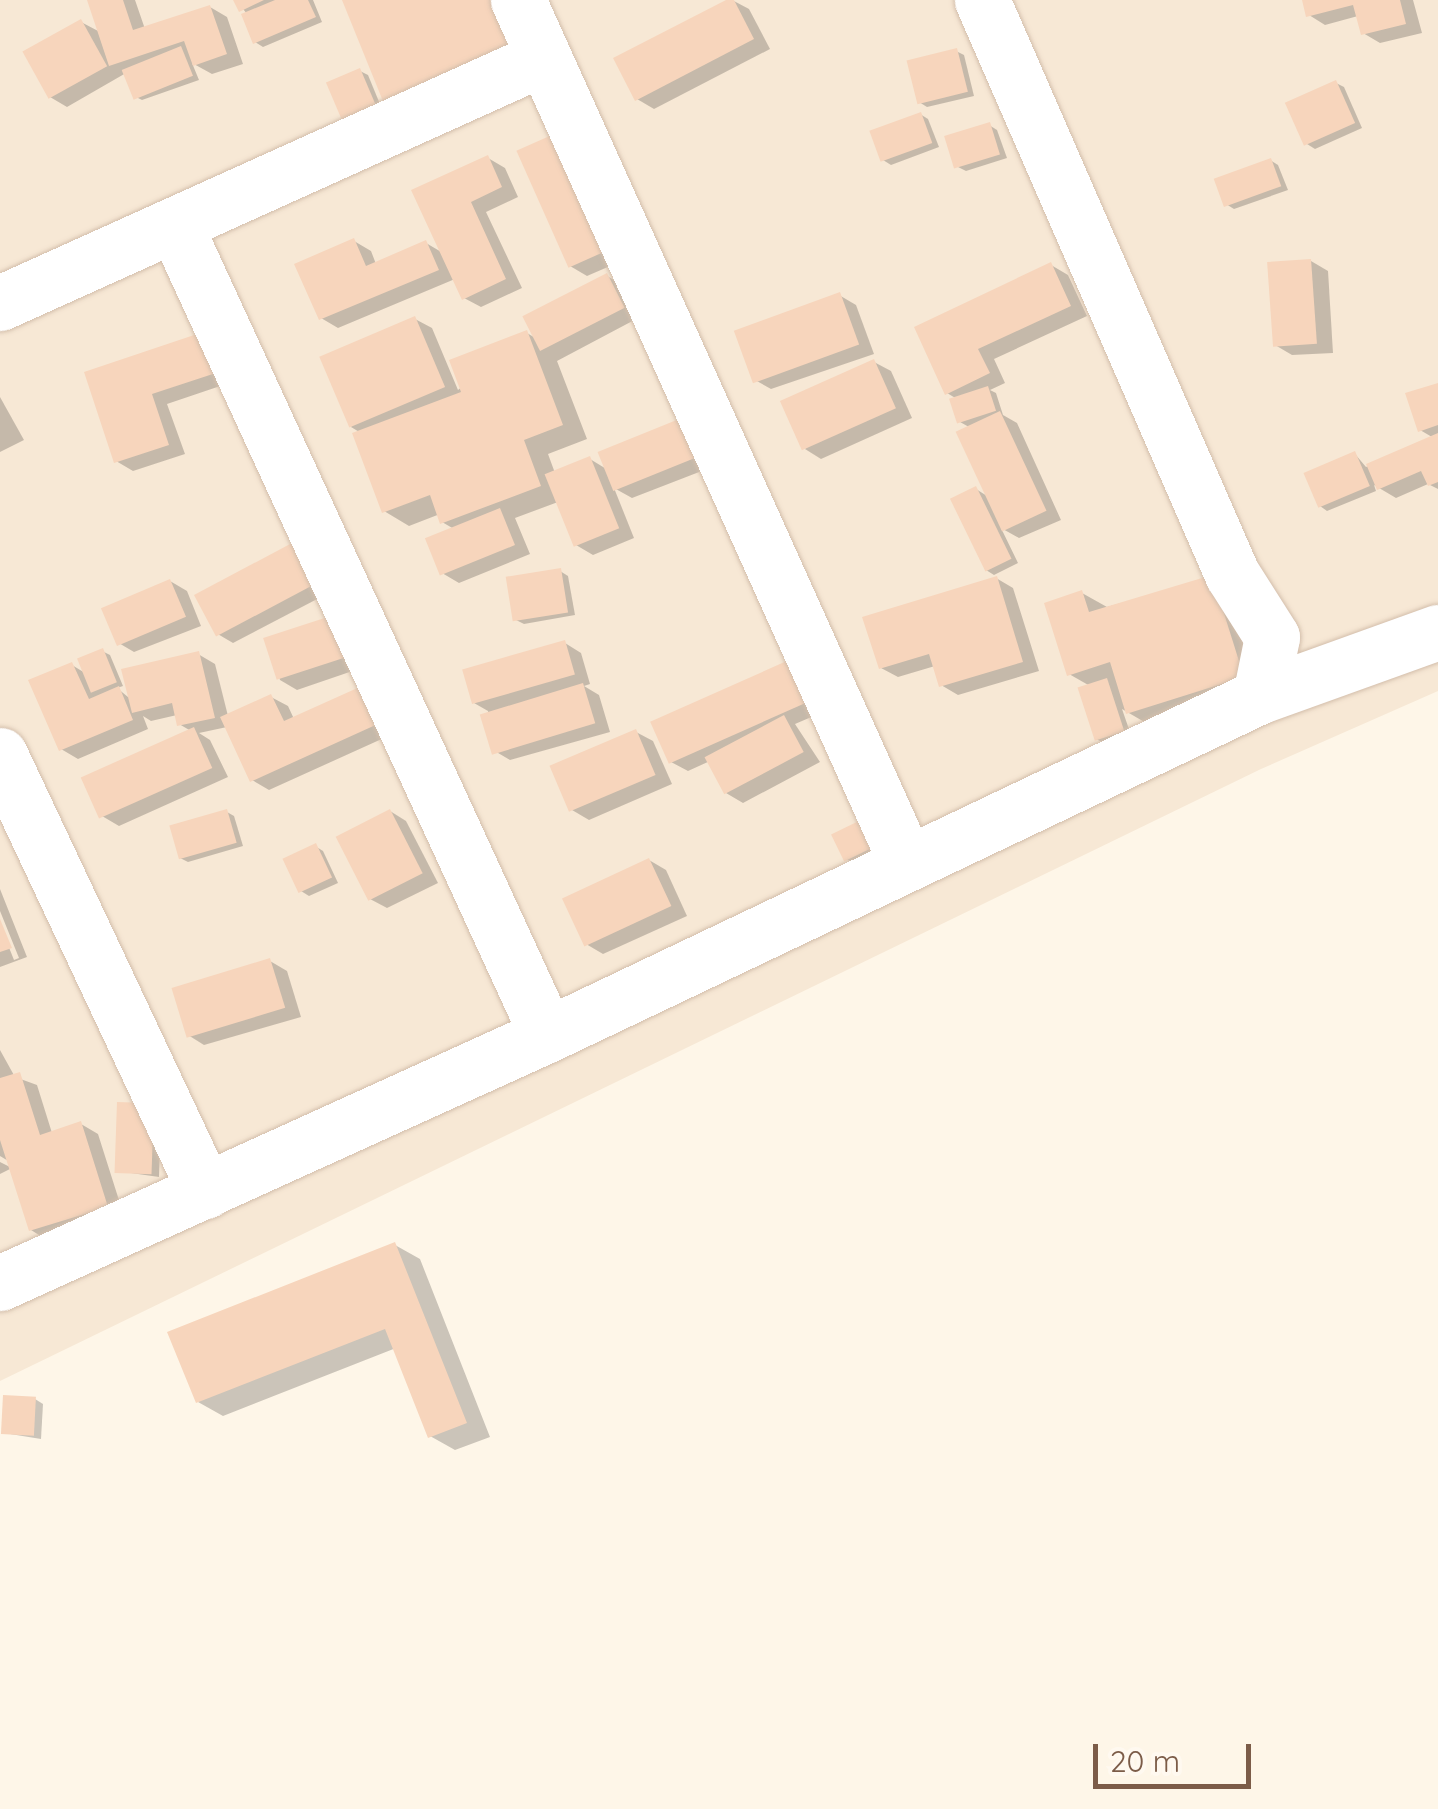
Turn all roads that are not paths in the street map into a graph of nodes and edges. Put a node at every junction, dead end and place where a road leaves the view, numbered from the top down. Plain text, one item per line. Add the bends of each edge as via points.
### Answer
1 (518, 0) edge
2 (982, 0) edge
3 (543, 58) junction
4 (175, 224) junction
5 (0, 304) edge
6 (1438, 632) edge
7 (1260, 696) junction
8 (0, 755) edge
9 (906, 862) junction
10 (547, 1035) junction
11 (205, 1190) junction
12 (0, 1283) edge

1 - 3 street
2 - 7 street via 1232,574 1272,637
3 - 4 street
3 - 9 street
4 - 5 street
4 - 10 street
6 - 7 street
7 - 9 street
8 - 11 street
9 - 10 street
10 - 11 street
11 - 12 street

